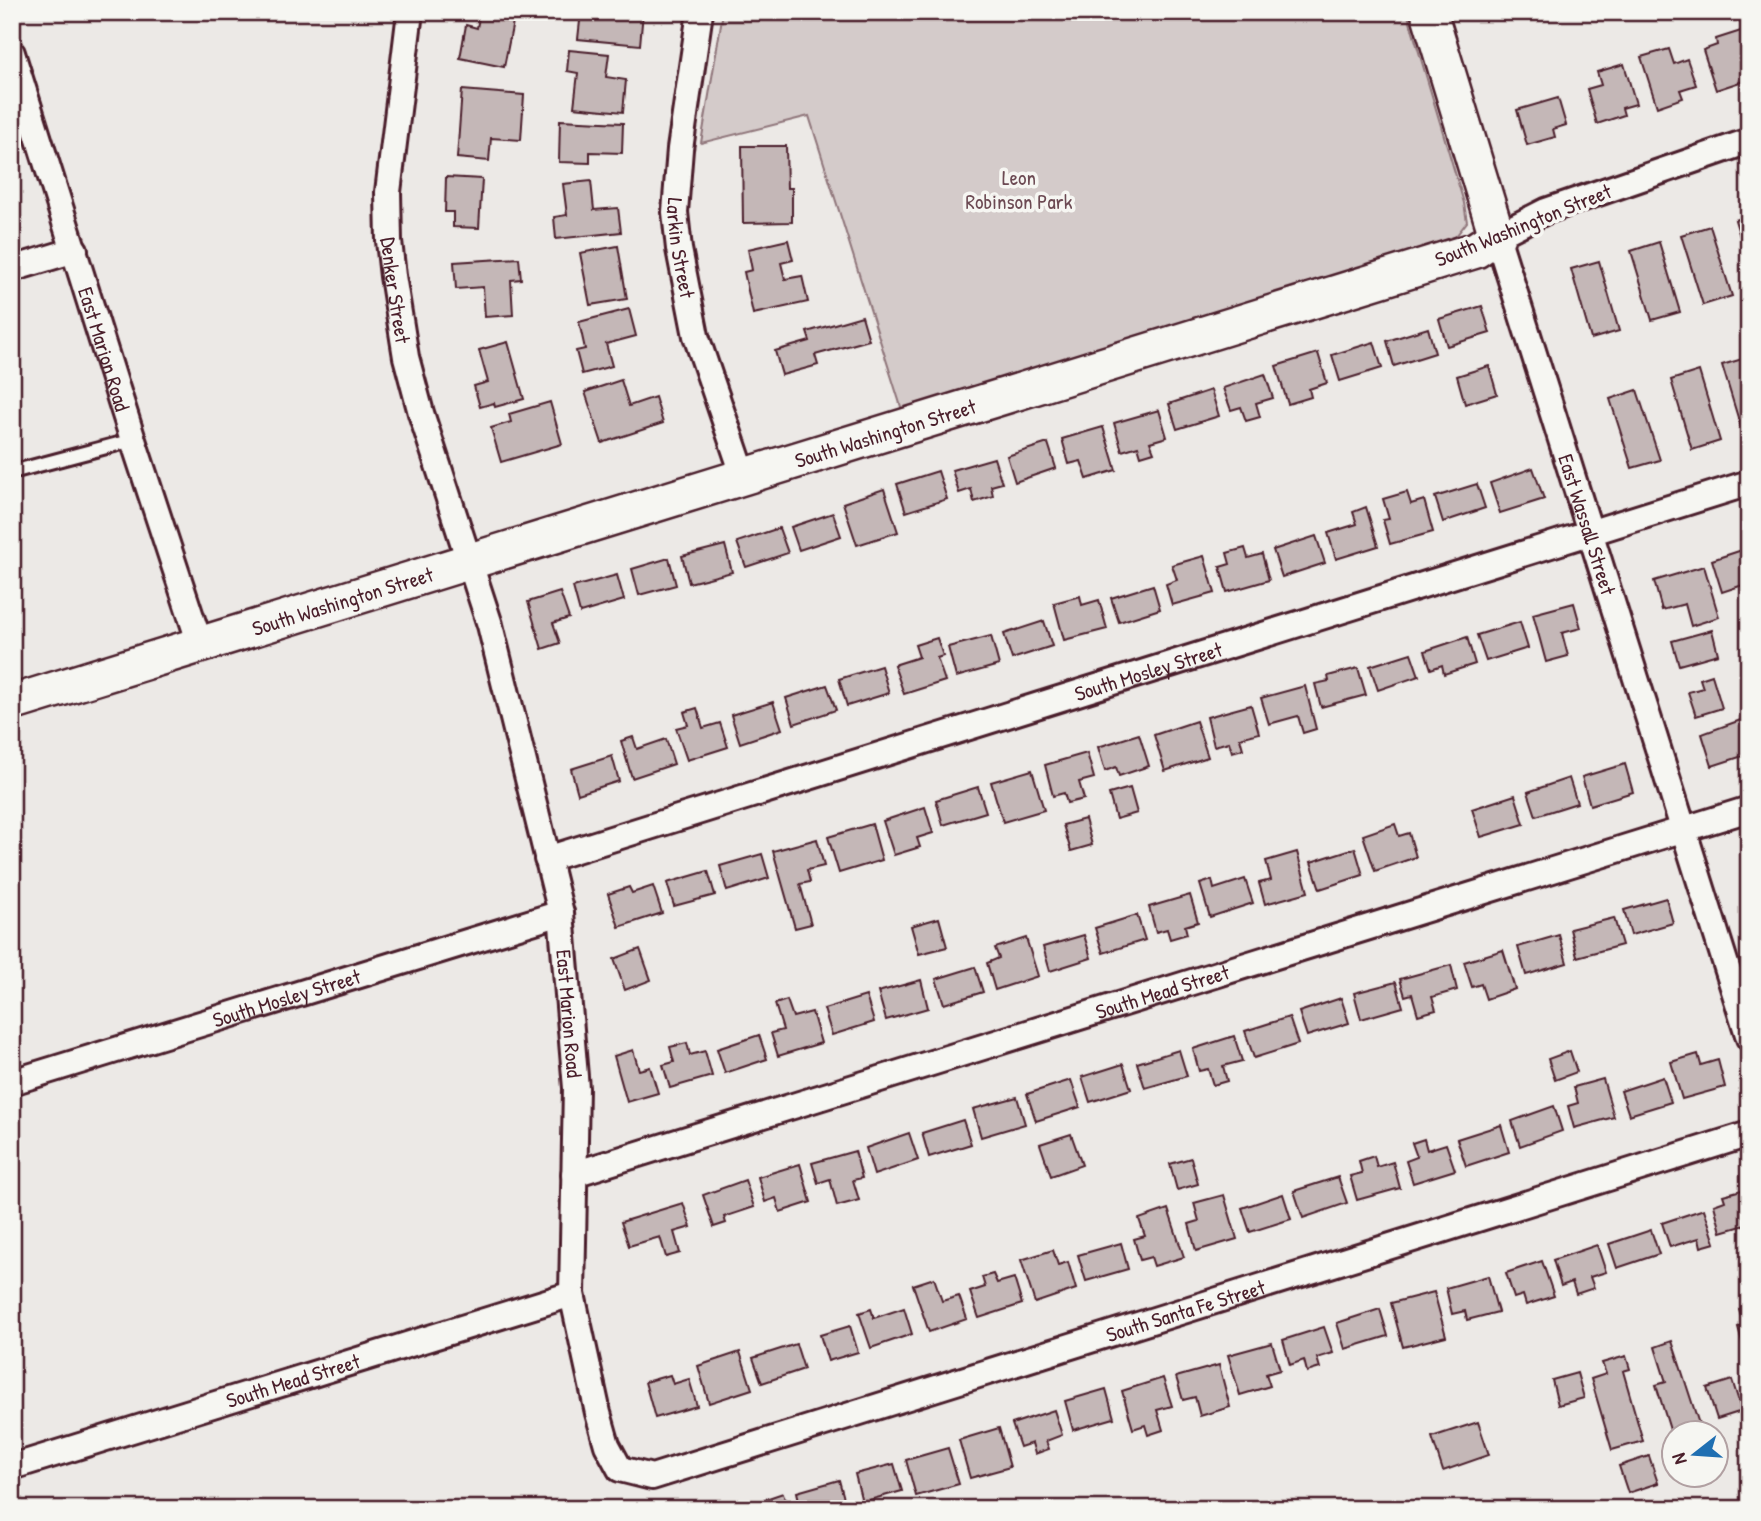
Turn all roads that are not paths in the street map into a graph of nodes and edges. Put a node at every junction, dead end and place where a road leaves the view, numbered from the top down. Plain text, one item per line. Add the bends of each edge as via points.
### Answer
1 (410, 12) edge
2 (700, 12) edge
3 (1429, 12) edge
4 (12, 53) edge
5 (1749, 141) edge
6 (1497, 236) junction
7 (75, 250) junction
8 (12, 269) edge
9 (133, 440) junction
10 (12, 472) edge
11 (744, 477) junction
12 (1749, 483) edge
13 (1591, 531) junction
14 (469, 561) junction
15 (200, 644) junction
16 (12, 703) edge
17 (1749, 809) edge
18 (1684, 829) junction
19 (547, 859) junction
20 (561, 913) junction
21 (1749, 1038) edge
22 (12, 1082) edge
23 (1749, 1134) edge
24 (574, 1174) junction
25 (572, 1294) junction
26 (12, 1467) edge
27 (620, 1469) joint

1 - 14 street, Denker Street via 388,192 390,253 406,357
2 - 11 street, Larkin Street via 675,212 696,336
3 - 6 street, East Wassall Street
4 - 7 street, East Marion Road
5 - 6 street, South Washington Street via 1546,211
6 - 11 street, South Washington Street via 1476,250
6 - 13 street, East Wassall Street
7 - 8 street
7 - 9 street, East Marion Road
9 - 10 lane
9 - 15 street, East Marion Road
11 - 14 street, South Washington Street
12 - 13 street, South Mosley Street
13 - 18 street, East Wassall Street
13 - 19 street, South Mosley Street
14 - 15 street, South Washington Street
14 - 19 street, East Marion Road via 490,625
15 - 16 street, South Washington Street
17 - 18 street, South Mead Street
18 - 21 street, East Wassall Street
18 - 24 street, South Mead Street
19 - 20 street, East Marion Road
20 - 22 street, South Mosley Street
20 - 24 street, East Marion Road via 576,1088
23 - 27 street, South Santa Fe Street via 652,1478
24 - 25 street, East Marion Road
25 - 26 street, South Mead Street
25 - 27 street, East Marion Road via 598,1413

